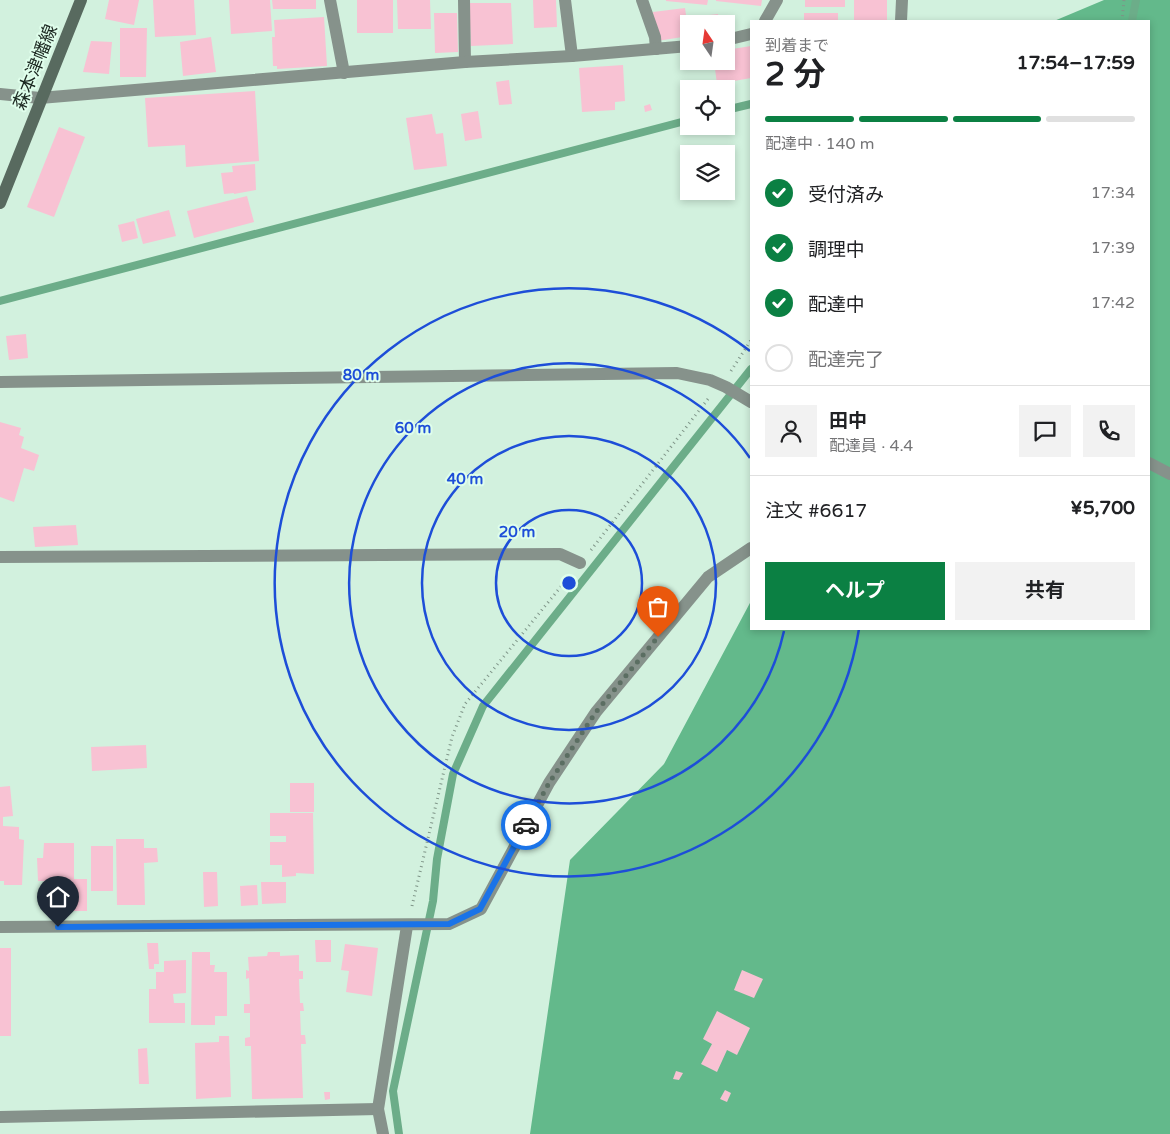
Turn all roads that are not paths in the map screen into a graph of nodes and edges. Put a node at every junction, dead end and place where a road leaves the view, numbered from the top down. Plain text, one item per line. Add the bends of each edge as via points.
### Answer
1 (80, 0) edge
2 (330, 0) edge
3 (464, 0) edge
4 (565, 0) edge
5 (642, 0) edge
6 (777, 0) edge
7 (902, 0) edge
8 (766, 20) edge
9 (901, 20) edge
10 (750, 34) edge
11 (735, 38) edge
12 (680, 47) edge
13 (656, 49) junction
14 (572, 56) junction
15 (465, 62) junction
16 (344, 72) junction
17 (0, 94) edge
18 (40, 98) junction
19 (0, 202) edge
20 (0, 382) edge
21 (750, 401) edge
22 (1150, 464) edge
23 (1170, 474) edge
24 (750, 549) edge
25 (0, 557) edge
26 (580, 563) road end
27 (407, 926) junction
28 (0, 927) edge
29 (378, 1109) junction
30 (0, 1117) edge
31 (383, 1134) edge

1 - 18 main road, 森本津幡線
2 - 16 street
3 - 15 street
4 - 14 street
5 - 13 street
6 - 8 street
7 - 9 street
10 - 11 street
12 - 13 street
13 - 14 street
14 - 15 street
15 - 16 street
16 - 18 street
17 - 18 street
18 - 19 main road, 森本津幡線
20 - 21 street via 677,373 710,380
22 - 23 street
24 - 27 street via 708,577 596,712 549,783 480,909 449,924
25 - 26 street via 560,554
27 - 28 street
27 - 29 street
29 - 30 street
29 - 31 street

